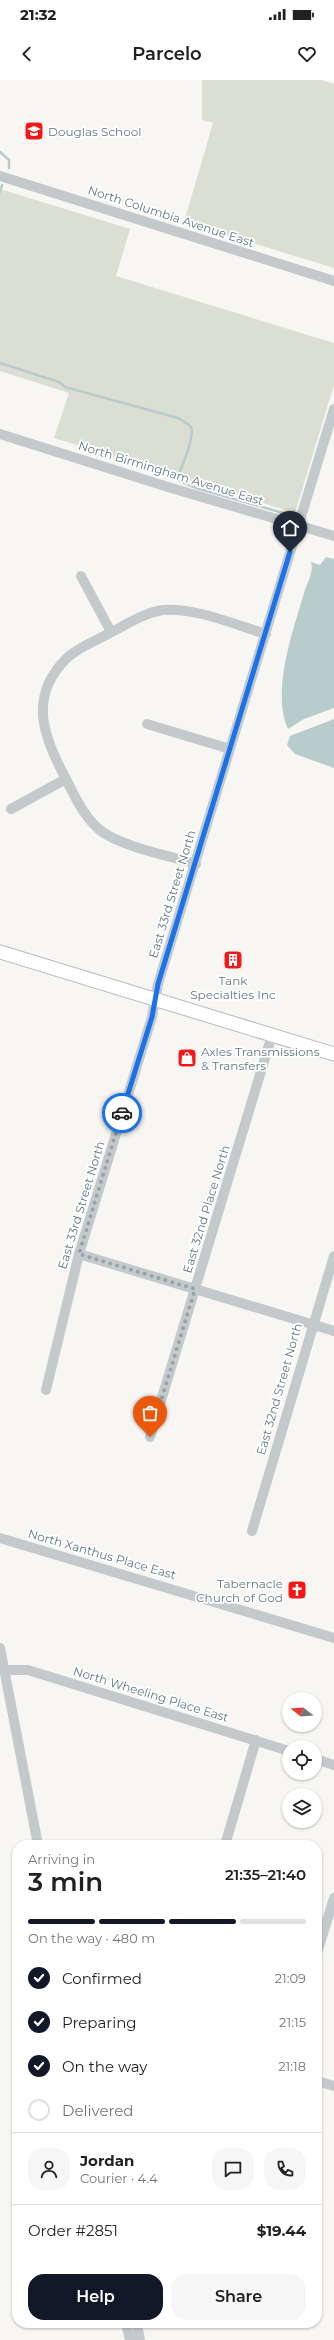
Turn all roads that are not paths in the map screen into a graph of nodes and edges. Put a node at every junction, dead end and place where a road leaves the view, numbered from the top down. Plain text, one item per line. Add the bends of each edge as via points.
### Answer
1 (0, 176) edge
2 (334, 281) edge
3 (334, 409) edge
4 (0, 434) edge
5 (298, 525) junction
6 (334, 536) edge
7 (81, 576) dead end
8 (111, 632) junction
9 (266, 634) junction
10 (147, 724) dead end
11 (230, 749) junction
12 (66, 779) junction
13 (11, 809) dead end
14 (196, 864) junction
15 (0, 952) edge
16 (156, 1000) junction
17 (272, 1035) junction
18 (334, 1054) edge
19 (79, 1254) junction
20 (334, 1256) edge
21 (195, 1289) junction
22 (312, 1325) junction
23 (334, 1331) edge
24 (46, 1390) dead end
25 (150, 1437) dead end
26 (252, 1531) dead end
27 (0, 1538) edge
28 (334, 1638) edge
29 (0, 1648) edge
30 (4, 1670) junction
31 (256, 1740) junction
32 (282, 1749) edge
33 (322, 1761) edge
34 (334, 1764) edge
35 (37, 1840) edge
36 (226, 1840) edge
37 (334, 1898) edge
38 (322, 1938) edge
39 (322, 2082) edge
40 (334, 2086) edge
41 (127, 2328) edge
42 (138, 2328) edge
43 (130, 2340) edge
44 (140, 2340) edge

1 - 2 street, North Columbia Avenue East
3 - 5 street, East 33rd Street North
4 - 5 street, North Birmingham Avenue East
5 - 6 street, North Birmingham Avenue East
5 - 9 street, East 33rd Street North
7 - 8 street
8 - 9 street via 152,612 174,610 190,612
8 - 12 street via 67,658 56,670 47,689 42,713 45,734
9 - 11 street, East 33rd Street North
10 - 11 street
11 - 14 street, East 33rd Street North
12 - 13 street
12 - 14 street via 89,819 104,833
14 - 16 street, East 33rd Street North via 158,984
15 - 16 main road
16 - 17 main road
16 - 19 street, East 33rd Street North
17 - 18 main road
17 - 21 street, East 32nd Place North
19 - 21 street
19 - 24 street, East 33rd Street North
20 - 22 street, East 32nd Street North
21 - 22 street
21 - 25 street, East 32nd Place North
22 - 23 street
22 - 26 street, East 32nd Street North
27 - 28 street, North Xanthus Place East
29 - 30 street
30 - 31 street, North Wheeling Place East via 28,1670
30 - 35 street
31 - 32 street, North Wheeling Place East
31 - 36 street
33 - 34 street
37 - 38 street
39 - 40 street
41 - 43 street
42 - 44 street

